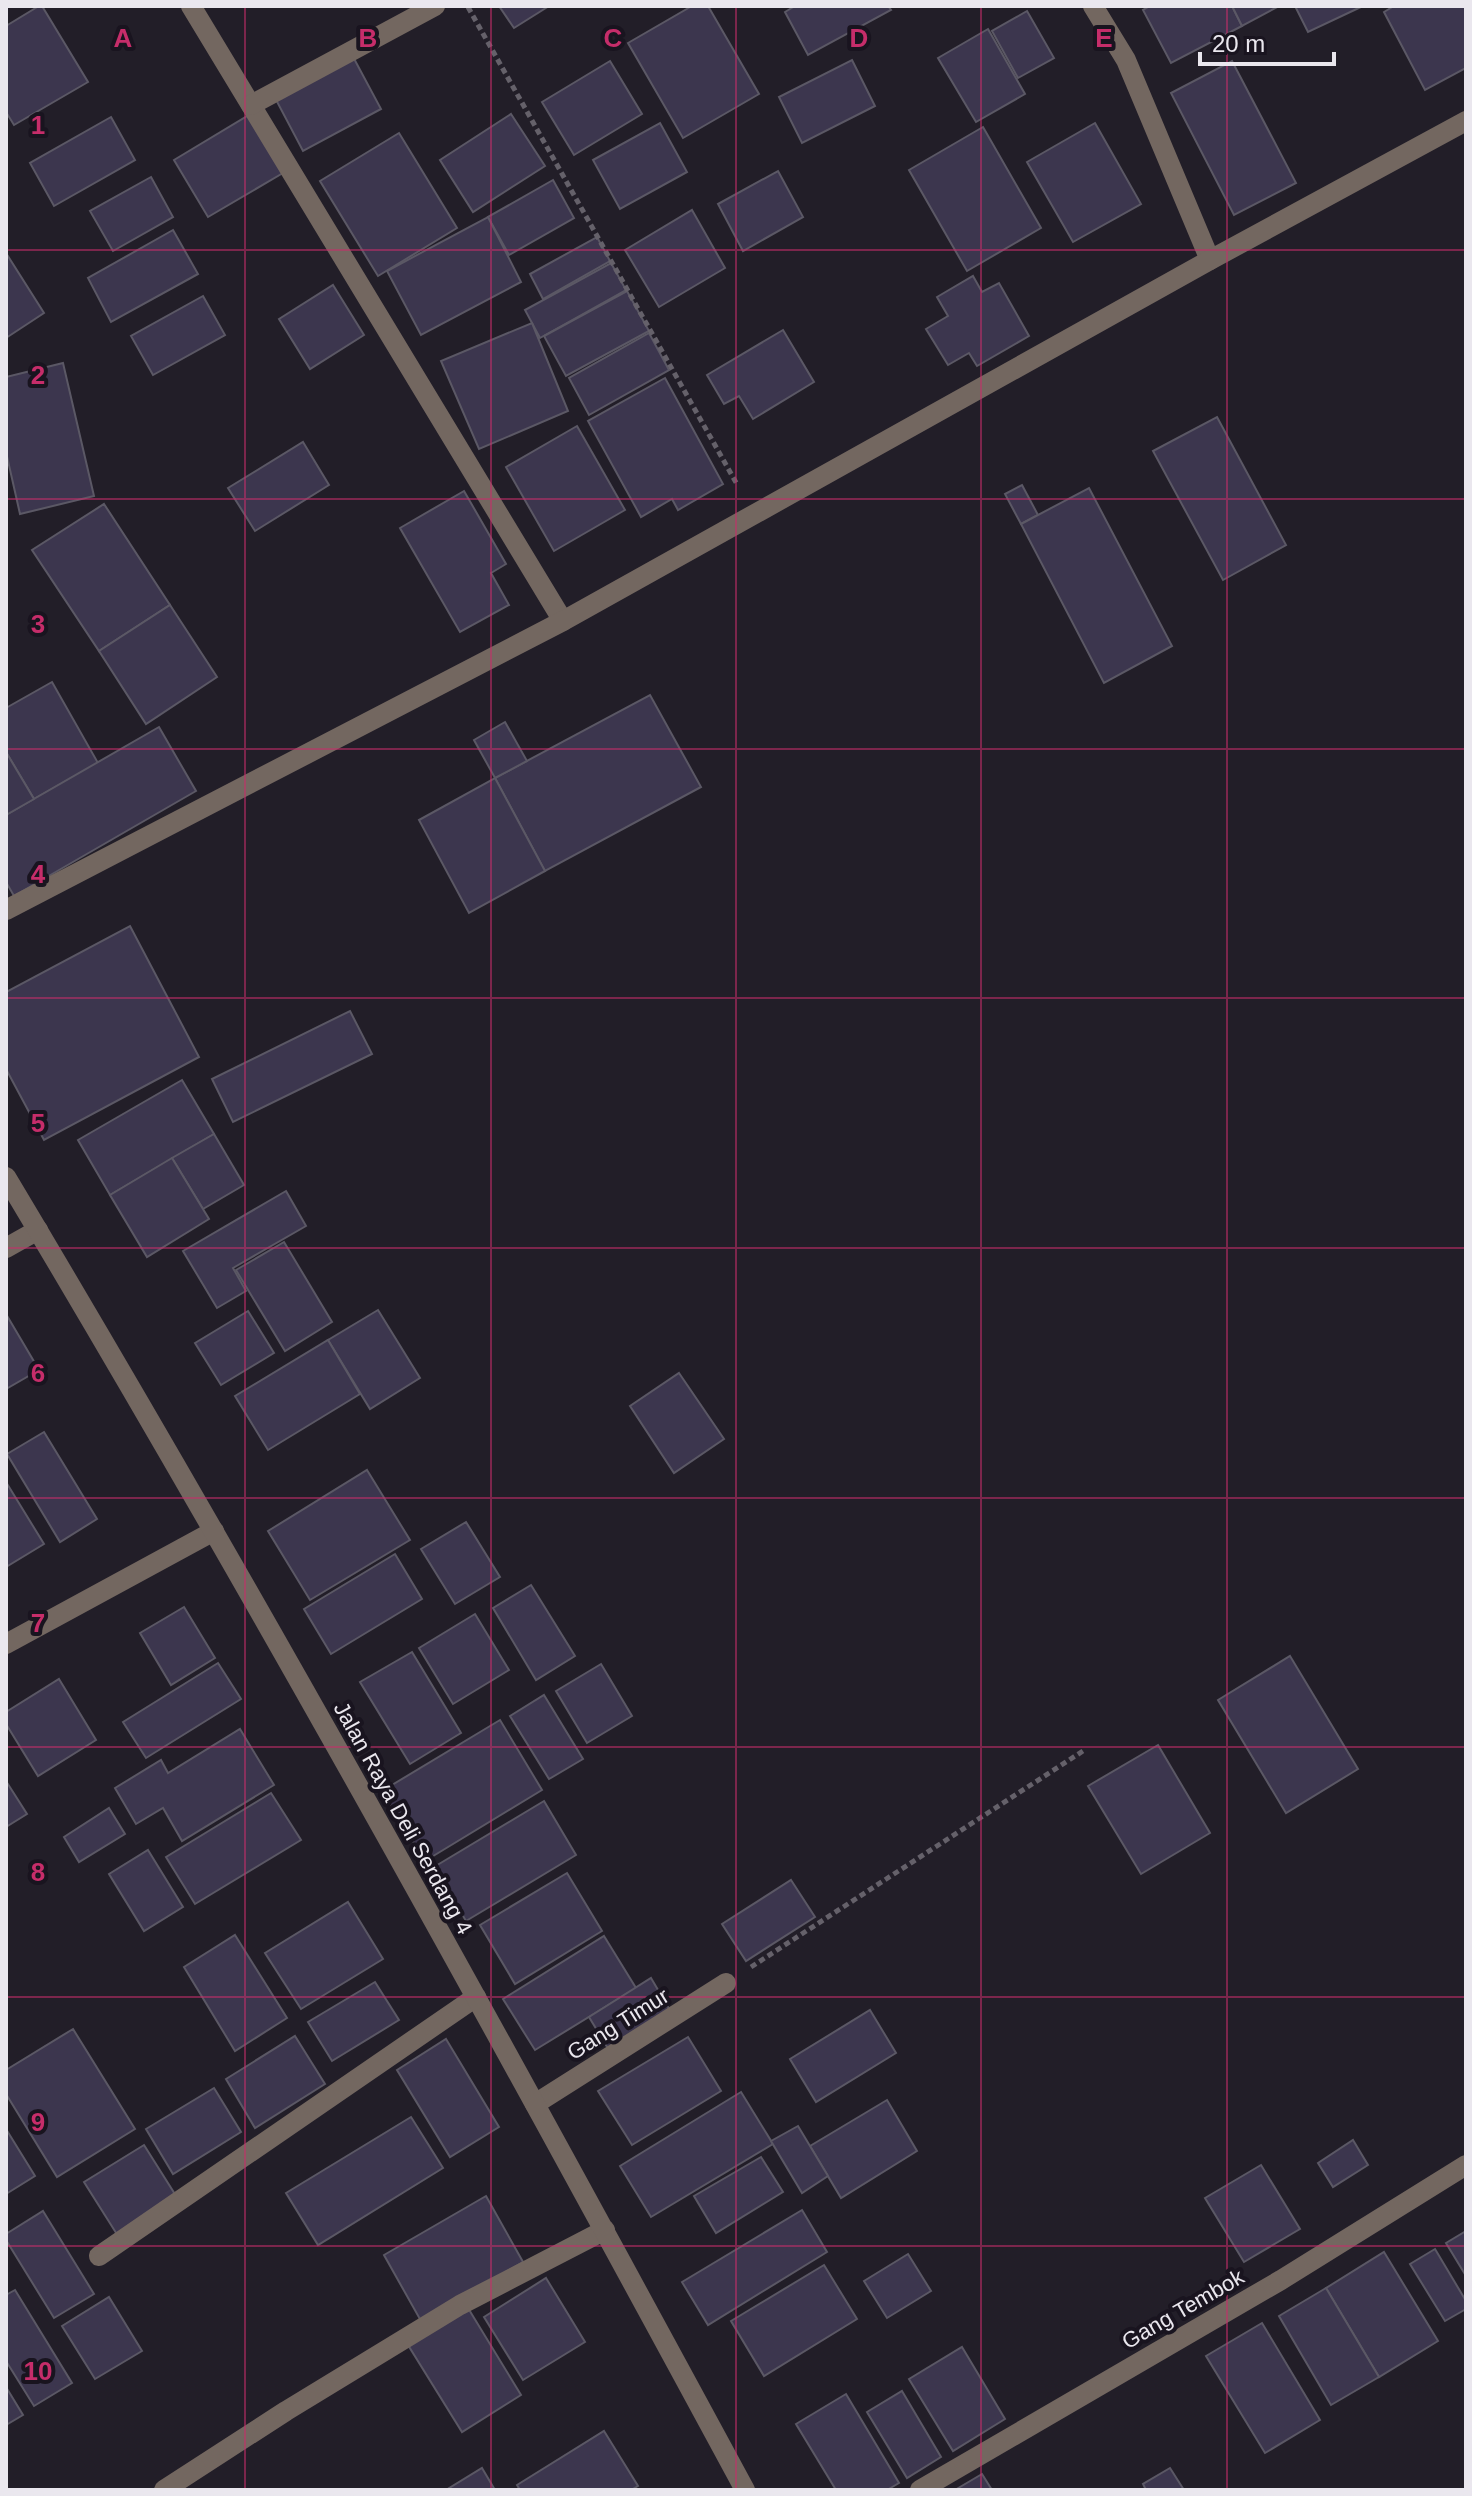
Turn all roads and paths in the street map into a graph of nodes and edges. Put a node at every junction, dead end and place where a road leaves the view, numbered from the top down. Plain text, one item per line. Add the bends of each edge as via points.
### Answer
1 (191, 6) edge
2 (435, 6) edge
3 (467, 6) edge
4 (1094, 6) edge
5 (251, 105) junction
6 (1466, 121) edge
7 (1210, 260) junction
8 (754, 515) junction
9 (563, 621) junction
10 (6, 910) edge
11 (6, 1177) edge
12 (38, 1230) junction
13 (6, 1248) edge
14 (214, 1531) junction
15 (6, 1644) edge
16 (1086, 1749) dead end
17 (726, 1983) joint
18 (476, 1997) junction
19 (535, 2104) junction
20 (1466, 2165) edge
21 (605, 2230) junction
22 (99, 2256) dead end
23 (164, 2490) edge
24 (745, 2490) edge
25 (920, 2490) edge

1 - 5 street
2 - 5 street
3 - 8 path
4 - 7 street via 1126,60
5 - 9 street
6 - 7 street
7 - 8 street
8 - 9 street
9 - 10 street
11 - 12 street, Jalan Raya Deli Serdang 4
12 - 13 street
12 - 14 street, Jalan Raya Deli Serdang 4
14 - 15 street
14 - 18 street, Jalan Raya Deli Serdang 4
16 - 17 path
17 - 19 street, Gang Timur
18 - 19 street, Jalan Raya Deli Serdang 4
18 - 22 street
19 - 21 street, Jalan Raya Deli Serdang 4
20 - 25 street, Gang Tembok via 1281,2280
21 - 23 street via 460,2305
21 - 24 street, Jalan Raya Deli Serdang 4

